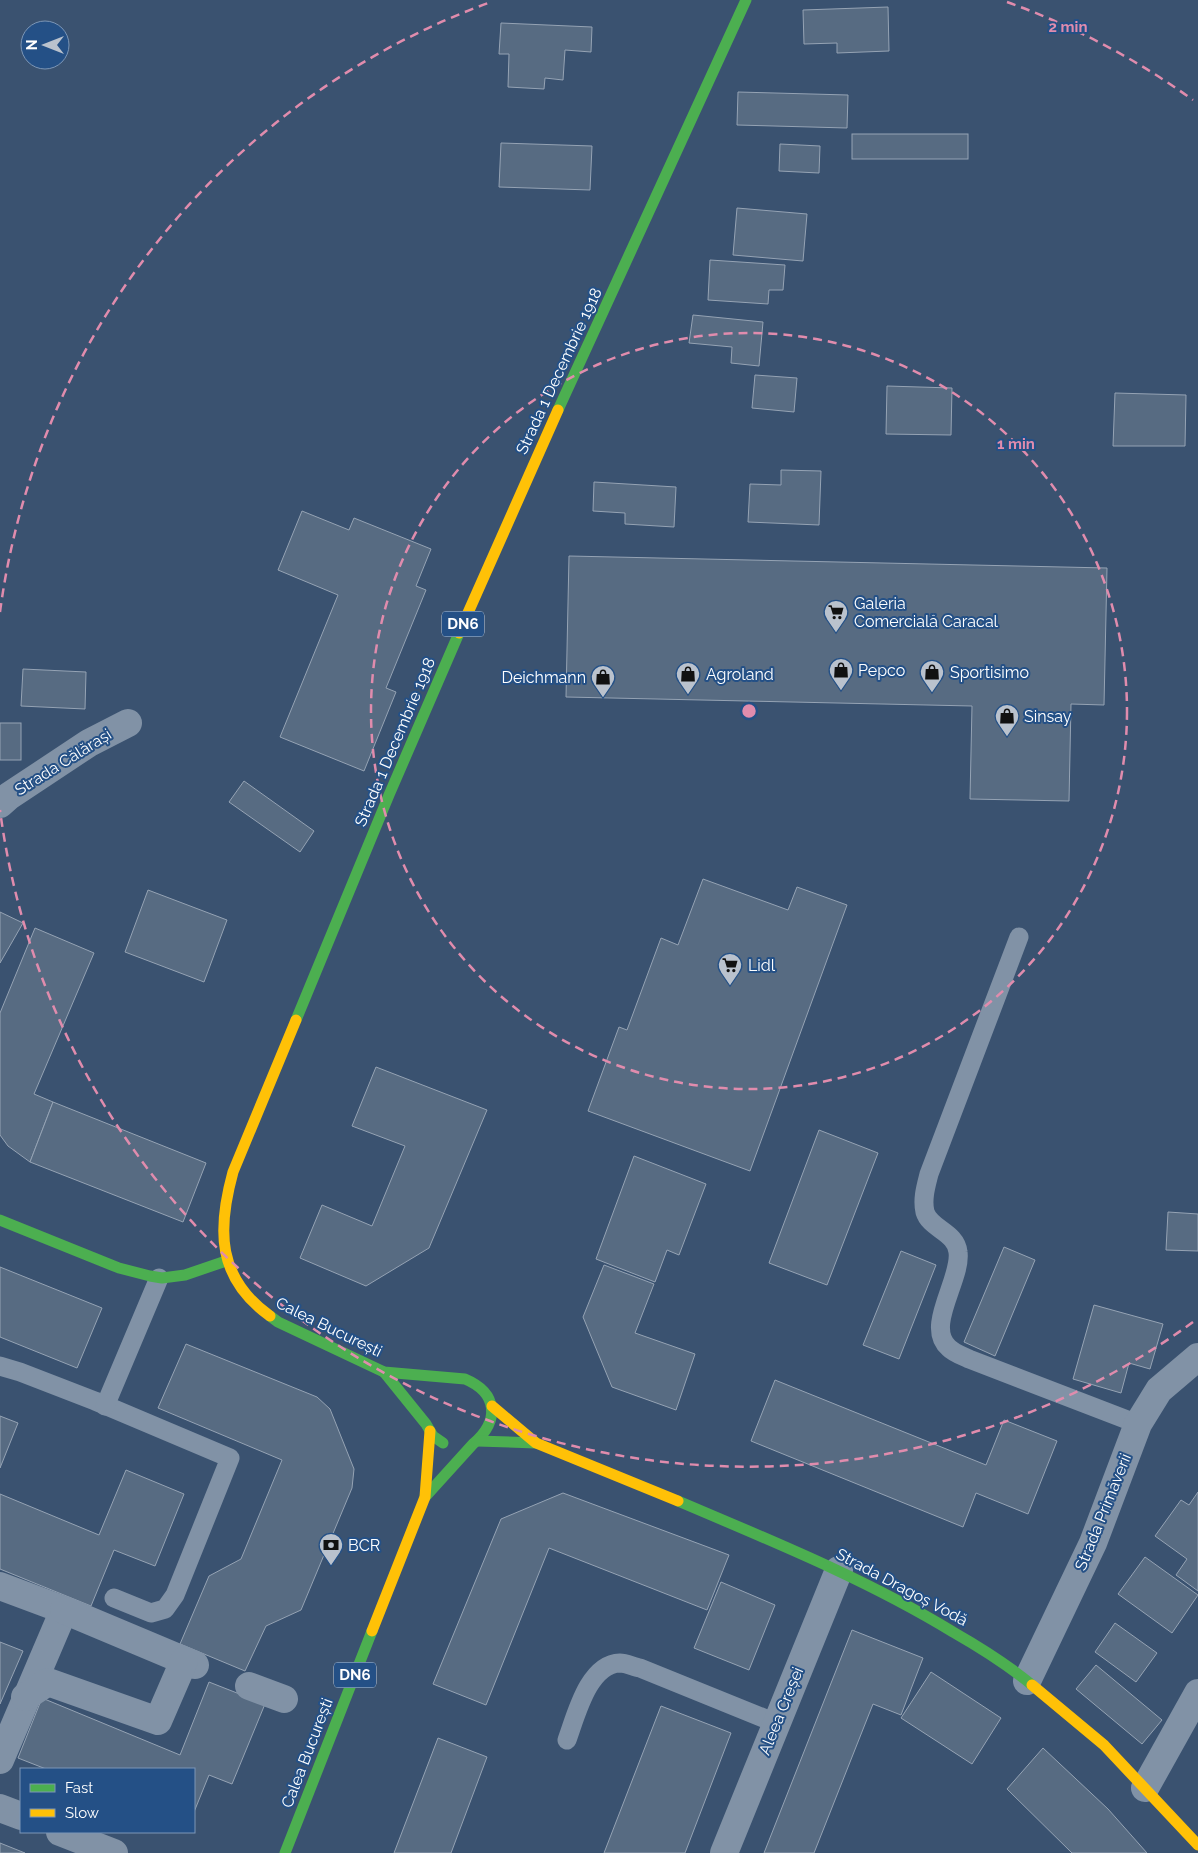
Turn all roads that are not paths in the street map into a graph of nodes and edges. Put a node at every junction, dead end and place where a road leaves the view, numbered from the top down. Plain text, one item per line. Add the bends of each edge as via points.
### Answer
1 (746, 0) edge
2 (128, 723) dead end
3 (0, 804) edge
4 (1019, 937) dead end
5 (0, 1220) edge
6 (226, 1261) junction
7 (159, 1278) junction
8 (1198, 1357) edge
9 (0, 1366) edge
10 (384, 1372) junction
11 (450, 1379) junction
12 (436, 1387) dead end
13 (105, 1406) junction
14 (424, 1406) dead end
15 (492, 1406) junction
16 (1138, 1424) junction
17 (428, 1428) junction
18 (475, 1442) junction
19 (536, 1443) junction
20 (425, 1497) junction
21 (839, 1570) junction
22 (0, 1586) edge
23 (114, 1598) dead end
24 (64, 1610) junction
25 (1027, 1681) junction
26 (249, 1686) dead end
27 (1198, 1693) edge
28 (25, 1697) junction
29 (284, 1699) dead end
30 (776, 1723) junction
31 (567, 1740) dead end
32 (0, 1760) edge
33 (1145, 1788) junction
34 (0, 1808) edge
35 (20, 1816) edge
36 (63, 1833) edge
37 (1198, 1844) edge
38 (114, 1853) edge
39 (285, 1853) edge
40 (724, 1853) edge

1 - 6 main road, Strada 1 Decembrie 1918 / DN6 via 492,556 232,1172 221,1220
2 - 3 street, Strada Călărași via 89,743
4 - 16 lane via 929,1174 924,1195 925,1213 937,1228 950,1234 958,1251 958,1266 942,1312 941,1336 948,1348 969,1359
5 - 7 main road via 119,1268
6 - 7 main road via 196,1273
6 - 10 main road, Calea București / DN6 via 248,1298 262,1312
7 - 13 lane
8 - 16 street, Strada Primăverii via 1159,1390
9 - 13 lane
10 - 11 main road
10 - 17 main road
11 - 12 main road
11 - 15 main road via 473,1381 486,1392
13 - 23 lane via 230,1458 175,1595 165,1609 151,1613
14 - 17 main road
15 - 18 main road via 488,1429
15 - 19 main road
16 - 25 street, Strada Primăverii via 1093,1543
17 - 18 main road via 437,1439 454,1446
17 - 20 main road
18 - 19 main road
18 - 20 main road
19 - 21 main road, Strada Dragoș Vodă
20 - 39 main road, Calea București / DN6
21 - 25 main road, Strada Dragoș Vodă via 982,1649
21 - 30 street, Aleea Creșei
22 - 24 street
24 - 28 street
24 - 28 street via 189,1663 158,1721 48,1682
25 - 33 main road, Strada Dragoș Vodă via 1104,1745
26 - 29 street
27 - 33 street
28 - 32 street
30 - 31 lane via 640,1668 620,1663 603,1668 588,1686
30 - 40 street, Aleea Creșei
33 - 37 main road, Strada Dragoș Vodă
34 - 35 street
36 - 38 street

